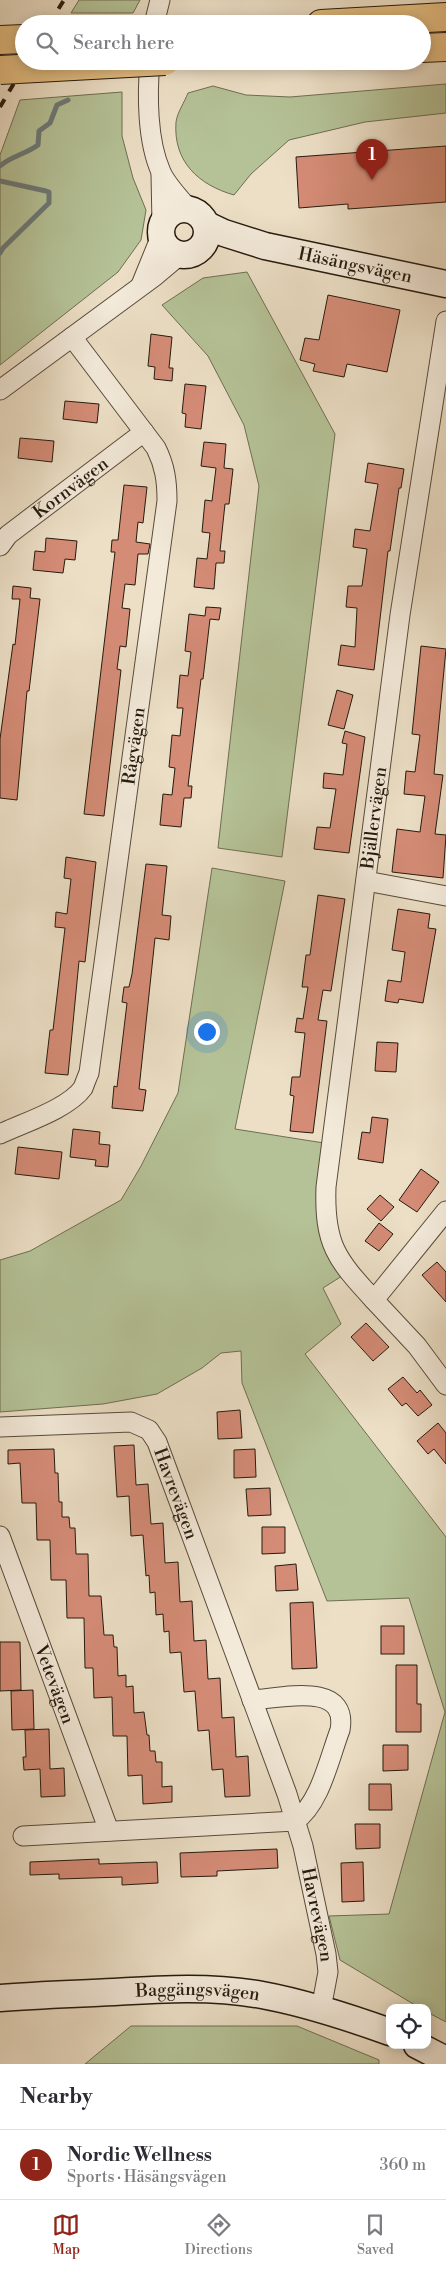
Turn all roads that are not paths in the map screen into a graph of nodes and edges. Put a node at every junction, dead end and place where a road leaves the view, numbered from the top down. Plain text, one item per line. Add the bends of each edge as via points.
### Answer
1 (160, 0) edge
2 (156, 15) edge
3 (446, 17) edge
4 (431, 18) edge
5 (15, 39) edge
6 (0, 40) edge
7 (446, 47) edge
8 (431, 48) edge
9 (15, 69) edge
10 (0, 70) edge
11 (150, 70) edge
12 (162, 174) junction
13 (198, 217) junction
14 (162, 230) junction
15 (265, 246) junction
16 (190, 252) junction
17 (446, 284) edge
18 (141, 285) junction
19 (446, 321) edge
20 (72, 337) junction
21 (0, 390) edge
22 (144, 432) junction
23 (0, 546) edge
24 (366, 881) junction
25 (446, 896) edge
26 (0, 1134) edge
27 (446, 1211) edge
28 (374, 1300) junction
29 (446, 1384) edge
30 (0, 1427) edge
31 (0, 1536) edge
32 (252, 1700) junction
33 (295, 1821) junction
34 (108, 1831) junction
35 (23, 1836) dead end
36 (0, 1998) edge
37 (320, 2009) junction
38 (386, 2031) edge

1 - 2 street
3 - 4 highway
5 - 6 highway
7 - 8 highway
9 - 10 highway, bridge
11 - 12 street via 149,120
12 - 13 street
12 - 14 street
13 - 14 street via 176,210 170,214
13 - 15 street, Häsängsvägen via 224,233
13 - 16 street via 206,241
14 - 16 street via 168,249
14 - 18 street
15 - 16 street, Häsängsvägen
15 - 17 street, Häsängsvägen
16 - 18 street
18 - 20 street
19 - 24 street, Bjällervägen via 403,596
20 - 21 street
20 - 22 street, Rågvägen
22 - 23 street, Kornvägen via 8,535
22 - 26 street, Rågvägen via 163,462 167,501 92,1059 83,1088 72,1098
24 - 25 street
24 - 28 street, Bjällervägen via 325,1210 328,1236 338,1257
27 - 28 street
28 - 29 street, Bjällervägen via 417,1346
30 - 32 street, Havrevägen via 131,1422 149,1430 157,1442
31 - 34 street, Vetevägen
32 - 33 street, Havrevägen
32 - 33 street via 312,1695 328,1699 338,1708 342,1720 340,1730 315,1798 306,1814
33 - 34 street
33 - 37 street, Havrevägen via 326,1954 328,1972
34 - 35 street
36 - 37 street, Baggängsvägen via 164,1989 221,1990 261,1995
37 - 38 street, Baggängsvägen

